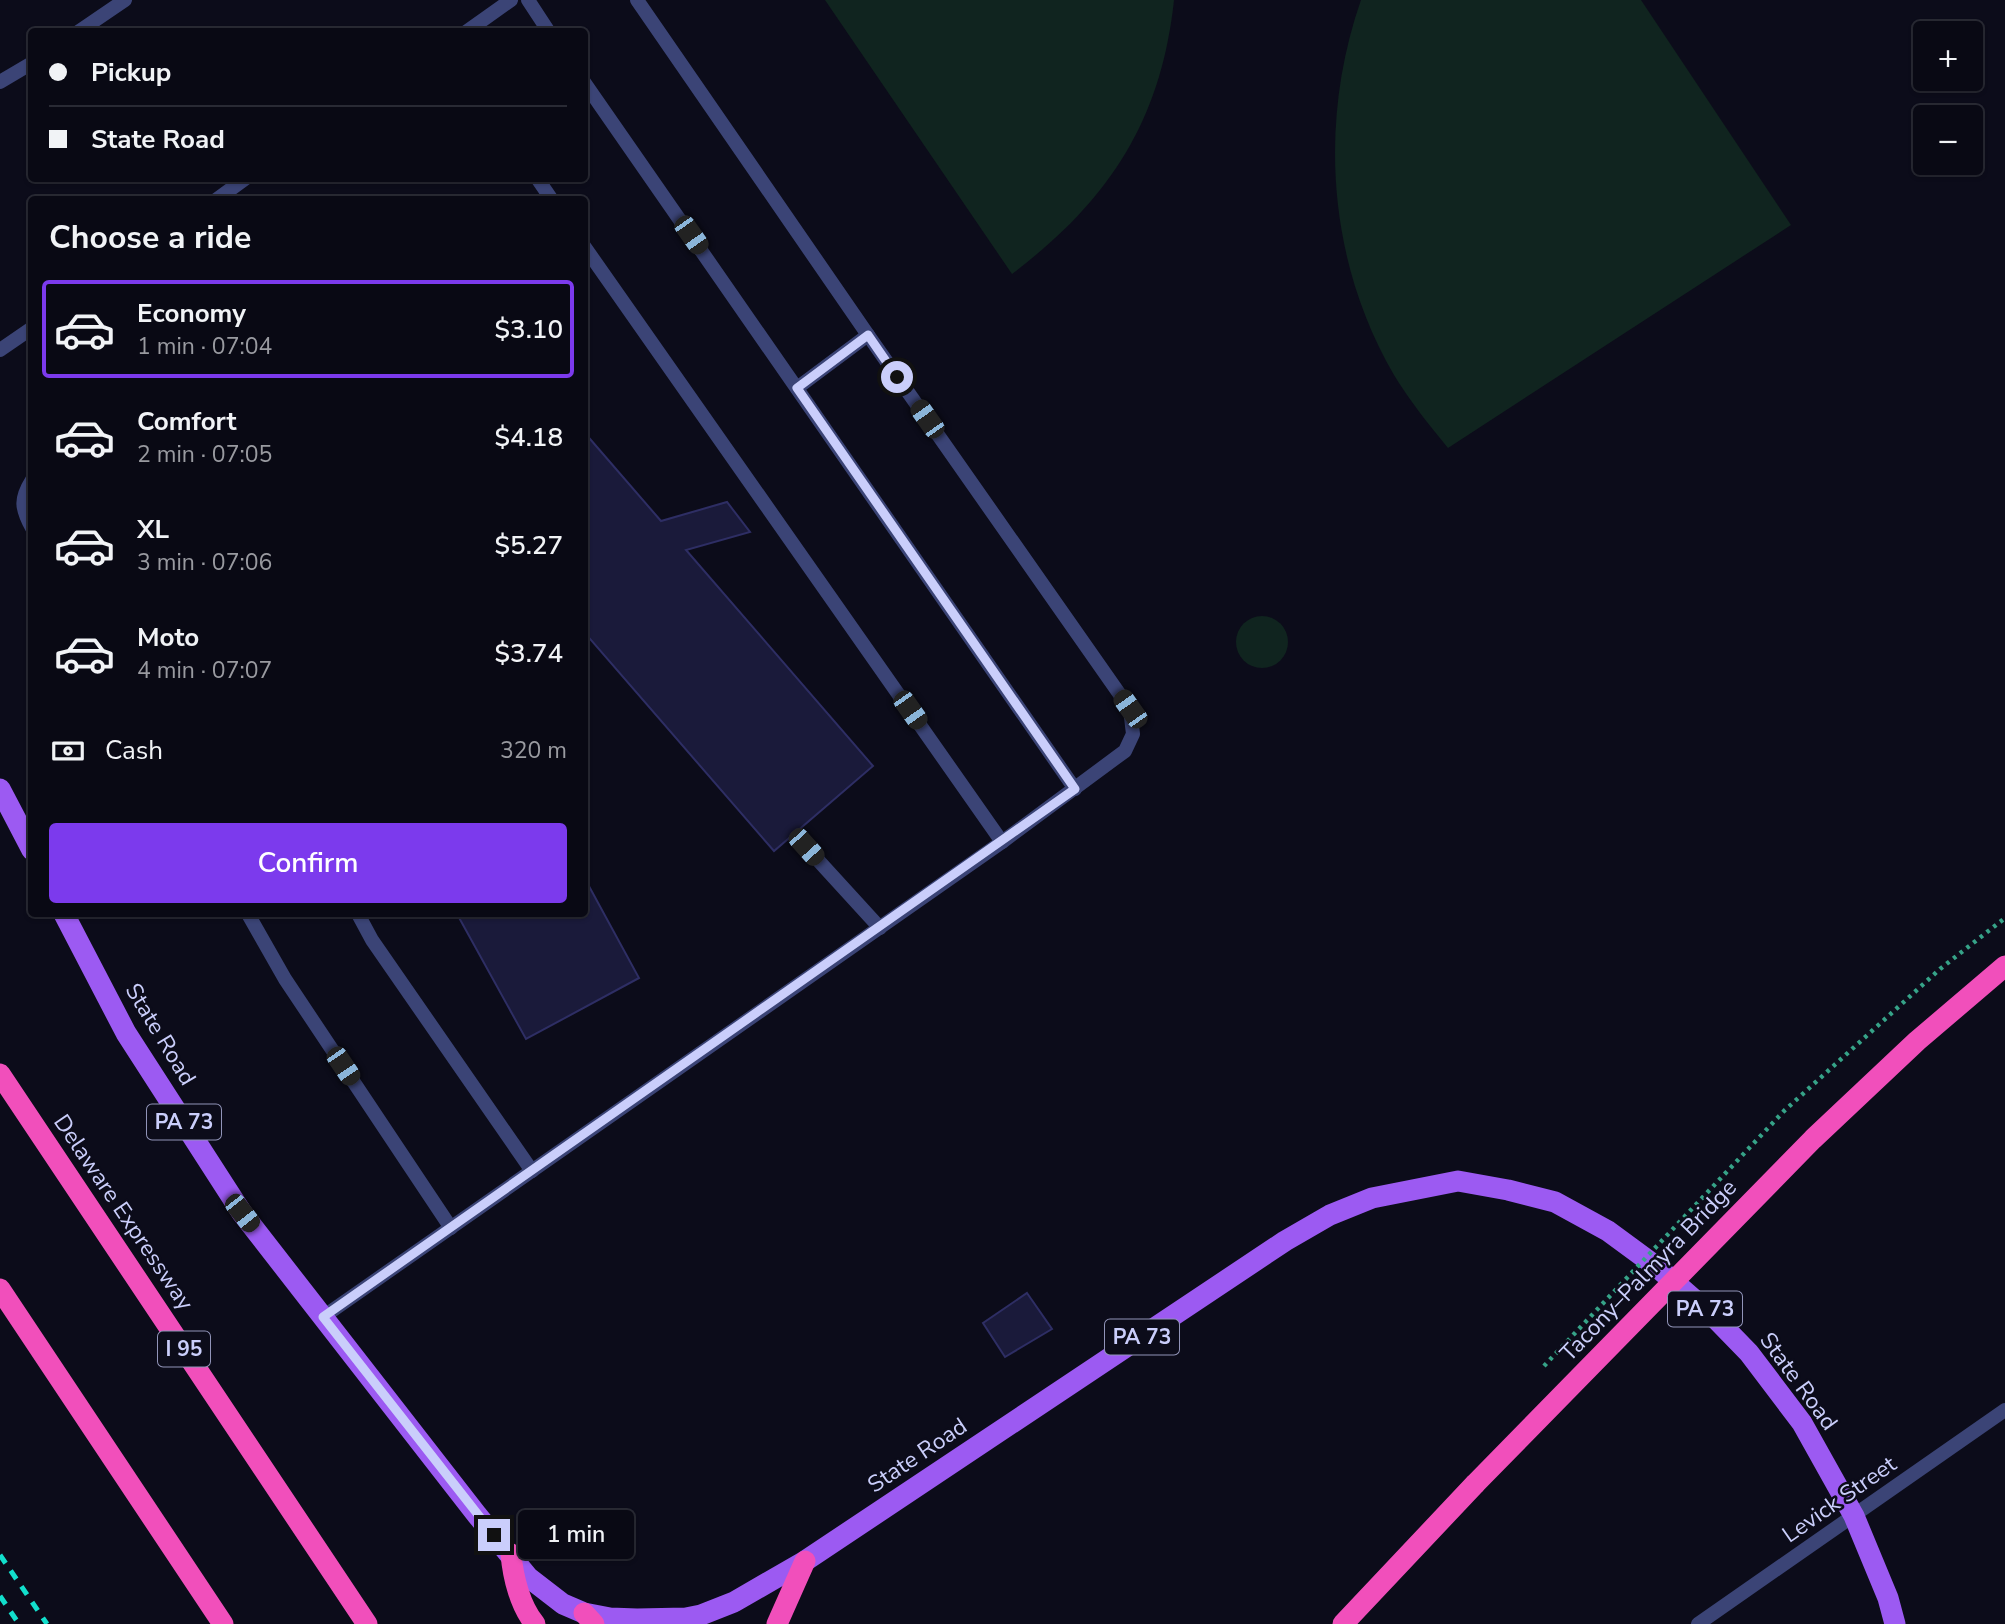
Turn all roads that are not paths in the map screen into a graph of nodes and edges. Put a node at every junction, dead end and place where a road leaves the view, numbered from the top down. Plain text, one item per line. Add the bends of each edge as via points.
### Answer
1 (125, 0) edge
2 (511, 0) edge
3 (528, 0) edge
4 (637, 0) edge
5 (84, 28) edge
6 (472, 28) edge
7 (547, 28) edge
8 (28, 65) edge
9 (0, 82) edge
10 (588, 88) edge
11 (241, 182) edge
12 (221, 196) edge
13 (588, 252) edge
14 (28, 331) edge
15 (868, 335) junction
16 (0, 350) edge
17 (797, 388) junction
18 (28, 486) edge
19 (28, 521) edge
20 (0, 789) edge
21 (1075, 789) junction
22 (28, 842) edge
23 (1002, 842) junction
24 (806, 847) dead end
25 (66, 917) edge
26 (250, 917) edge
27 (360, 917) edge
28 (880, 928) junction
29 (2005, 966) edge
30 (0, 1074) edge
31 (533, 1171) junction
32 (451, 1228) junction
33 (0, 1289) edge
34 (323, 1317) junction
35 (2005, 1410) edge
36 (1854, 1516) junction
37 (511, 1554) junction
38 (804, 1561) junction
39 (589, 1618) edge
40 (223, 1624) edge
41 (367, 1624) edge
42 (535, 1624) edge
43 (778, 1624) edge
44 (1343, 1624) edge
45 (1698, 1624) edge
46 (1895, 1624) edge

1 - 5 street
2 - 6 street
3 - 7 street
4 - 15 street
8 - 9 street
10 - 17 street
11 - 12 street
13 - 23 street
14 - 16 street
15 - 17 street
15 - 21 street via 1130,709 1133,734 1125,751
17 - 21 street
18 - 19 street via 22,495
20 - 22 main road
21 - 23 street
23 - 28 street
24 - 28 street
25 - 34 main road, State Road / PA 73 via 133,1044 242,1213
26 - 32 street via 285,979
27 - 31 street
28 - 31 street
29 - 44 highway, Tacony–Palmyra Bridge / PA 73, bridge via 1813,1139
30 - 41 highway, Delaware Expressway / I 95
31 - 32 street
32 - 34 street
33 - 40 highway
34 - 37 main road, State Road / PA 73
35 - 36 street, Levick Street
36 - 38 main road, State Road / PA 73 via 1802,1423 1749,1353 1657,1267 1608,1231 1555,1202 1458,1181 1372,1198 1285,1241
36 - 45 street, Levick Street
36 - 46 main road, State Road / PA 73
37 - 39 main road, State Road / PA 73 via 528,1577
37 - 42 highway via 513,1575
38 - 39 main road, State Road / PA 73 via 734,1602 701,1615
38 - 43 highway

